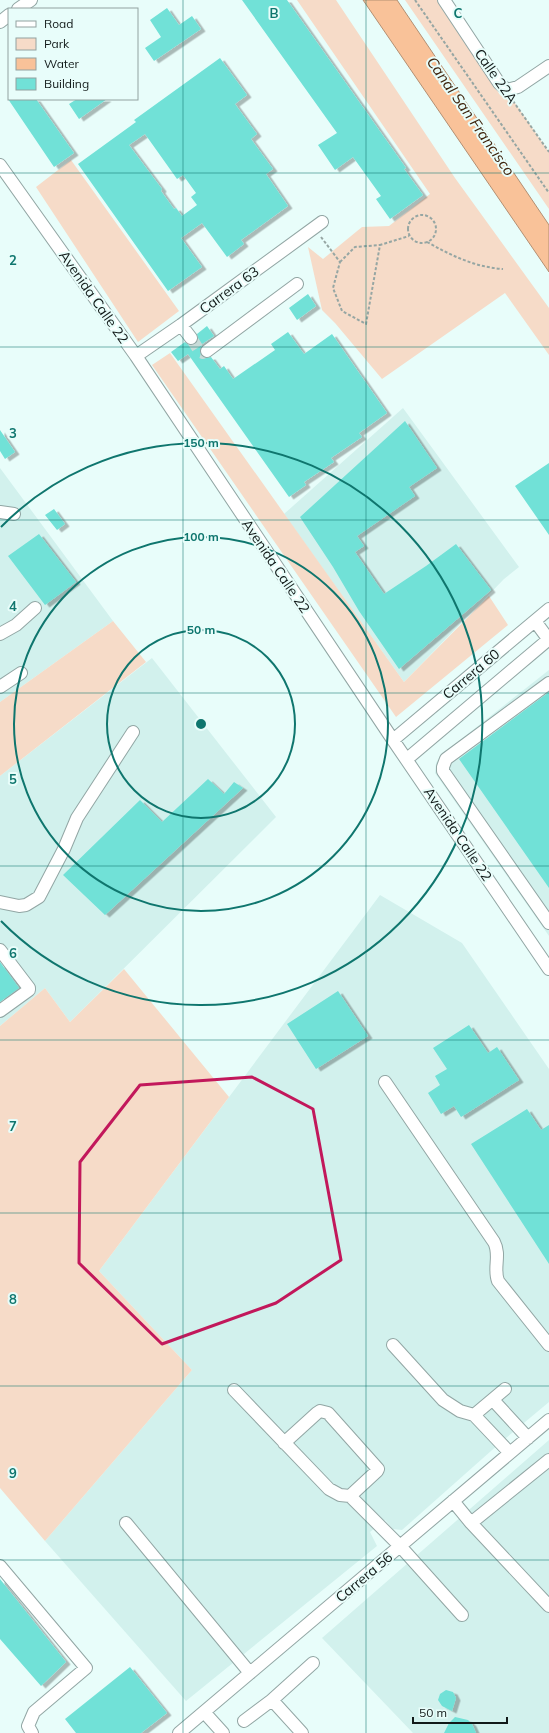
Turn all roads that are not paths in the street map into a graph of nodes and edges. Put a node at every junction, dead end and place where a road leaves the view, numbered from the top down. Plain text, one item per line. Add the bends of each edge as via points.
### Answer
1 (31, 0) edge
2 (444, 0) edge
3 (19, 8) edge
4 (8, 16) edge
5 (0, 22) edge
6 (549, 66) edge
7 (0, 164) edge
8 (318, 225) road end
9 (297, 284) dead end
10 (181, 325) junction
11 (191, 338) tunnel mouth
12 (207, 351) dead end
13 (136, 356) junction
14 (0, 512) edge
15 (14, 514) dead end
16 (35, 608) dead end
17 (549, 609) edge
18 (535, 621) junction
19 (0, 634) edge
20 (549, 640) edge
21 (21, 673) dead end
22 (549, 682) edge
23 (0, 687) edge
24 (133, 732) dead end
25 (393, 740) junction
26 (407, 759) junction
27 (0, 902) edge
28 (549, 924) edge
29 (0, 950) edge
30 (549, 969) edge
31 (0, 1011) edge
32 (385, 1082) dead end
33 (393, 1345) dead end
34 (549, 1345) edge
35 (505, 1389) dead end
36 (234, 1390) dead end
37 (493, 1400) junction
38 (474, 1415) junction
39 (549, 1421) edge
40 (528, 1438) junction
41 (284, 1443) junction
42 (510, 1453) junction
43 (549, 1460) edge
44 (350, 1496) junction
45 (453, 1501) junction
46 (126, 1523) dead end
47 (471, 1523) junction
48 (400, 1546) junction
49 (0, 1566) edge
50 (549, 1606) edge
51 (462, 1615) dead end
52 (313, 1663) dead end
53 (250, 1673) junction
54 (272, 1700) junction
55 (204, 1712) junction
56 (244, 1721) dead end
57 (32, 1733) edge
58 (179, 1733) edge
59 (223, 1733) edge
60 (302, 1733) edge

1 - 3 street
2 - 6 street, Calle 22A via 506,90 518,87
4 - 5 street
7 - 13 street, Avenida Calle 22
8 - 10 street, Carrera 63
9 - 12 street
10 - 11 street
10 - 13 street, Carrera 63
13 - 25 street, Avenida Calle 22
14 - 15 street
16 - 19 street via 16,625
17 - 18 street, Carrera 60
18 - 20 street
18 - 25 street, Carrera 60
20 - 26 street, Carrera 60
21 - 23 street
22 - 28 street via 462,746 446,759 443,767 443,771
24 - 27 street via 77,818 39,896 26,905
25 - 26 street, Avenida Calle 22
26 - 30 street, Avenida Calle 22
29 - 31 street via 29,988
32 - 34 street via 494,1242 498,1251 498,1281
33 - 38 street via 443,1400 460,1411
35 - 37 street
36 - 41 street
37 - 38 street
37 - 40 street
38 - 42 street
39 - 40 street, Carrera 56
40 - 42 street, Carrera 56
41 - 44 street via 329,1489 340,1495
41 - 44 street via 317,1413 328,1413 378,1469
42 - 45 street, Carrera 56
43 - 47 street
44 - 48 street
45 - 47 street
45 - 48 street, Carrera 56
46 - 53 street
47 - 50 street
48 - 51 street
48 - 53 street, Carrera 56
49 - 57 street via 86,1668 34,1712 28,1726
52 - 54 street
53 - 55 street, Carrera 56
54 - 56 street
54 - 60 street
55 - 58 street, Carrera 56
55 - 59 street

